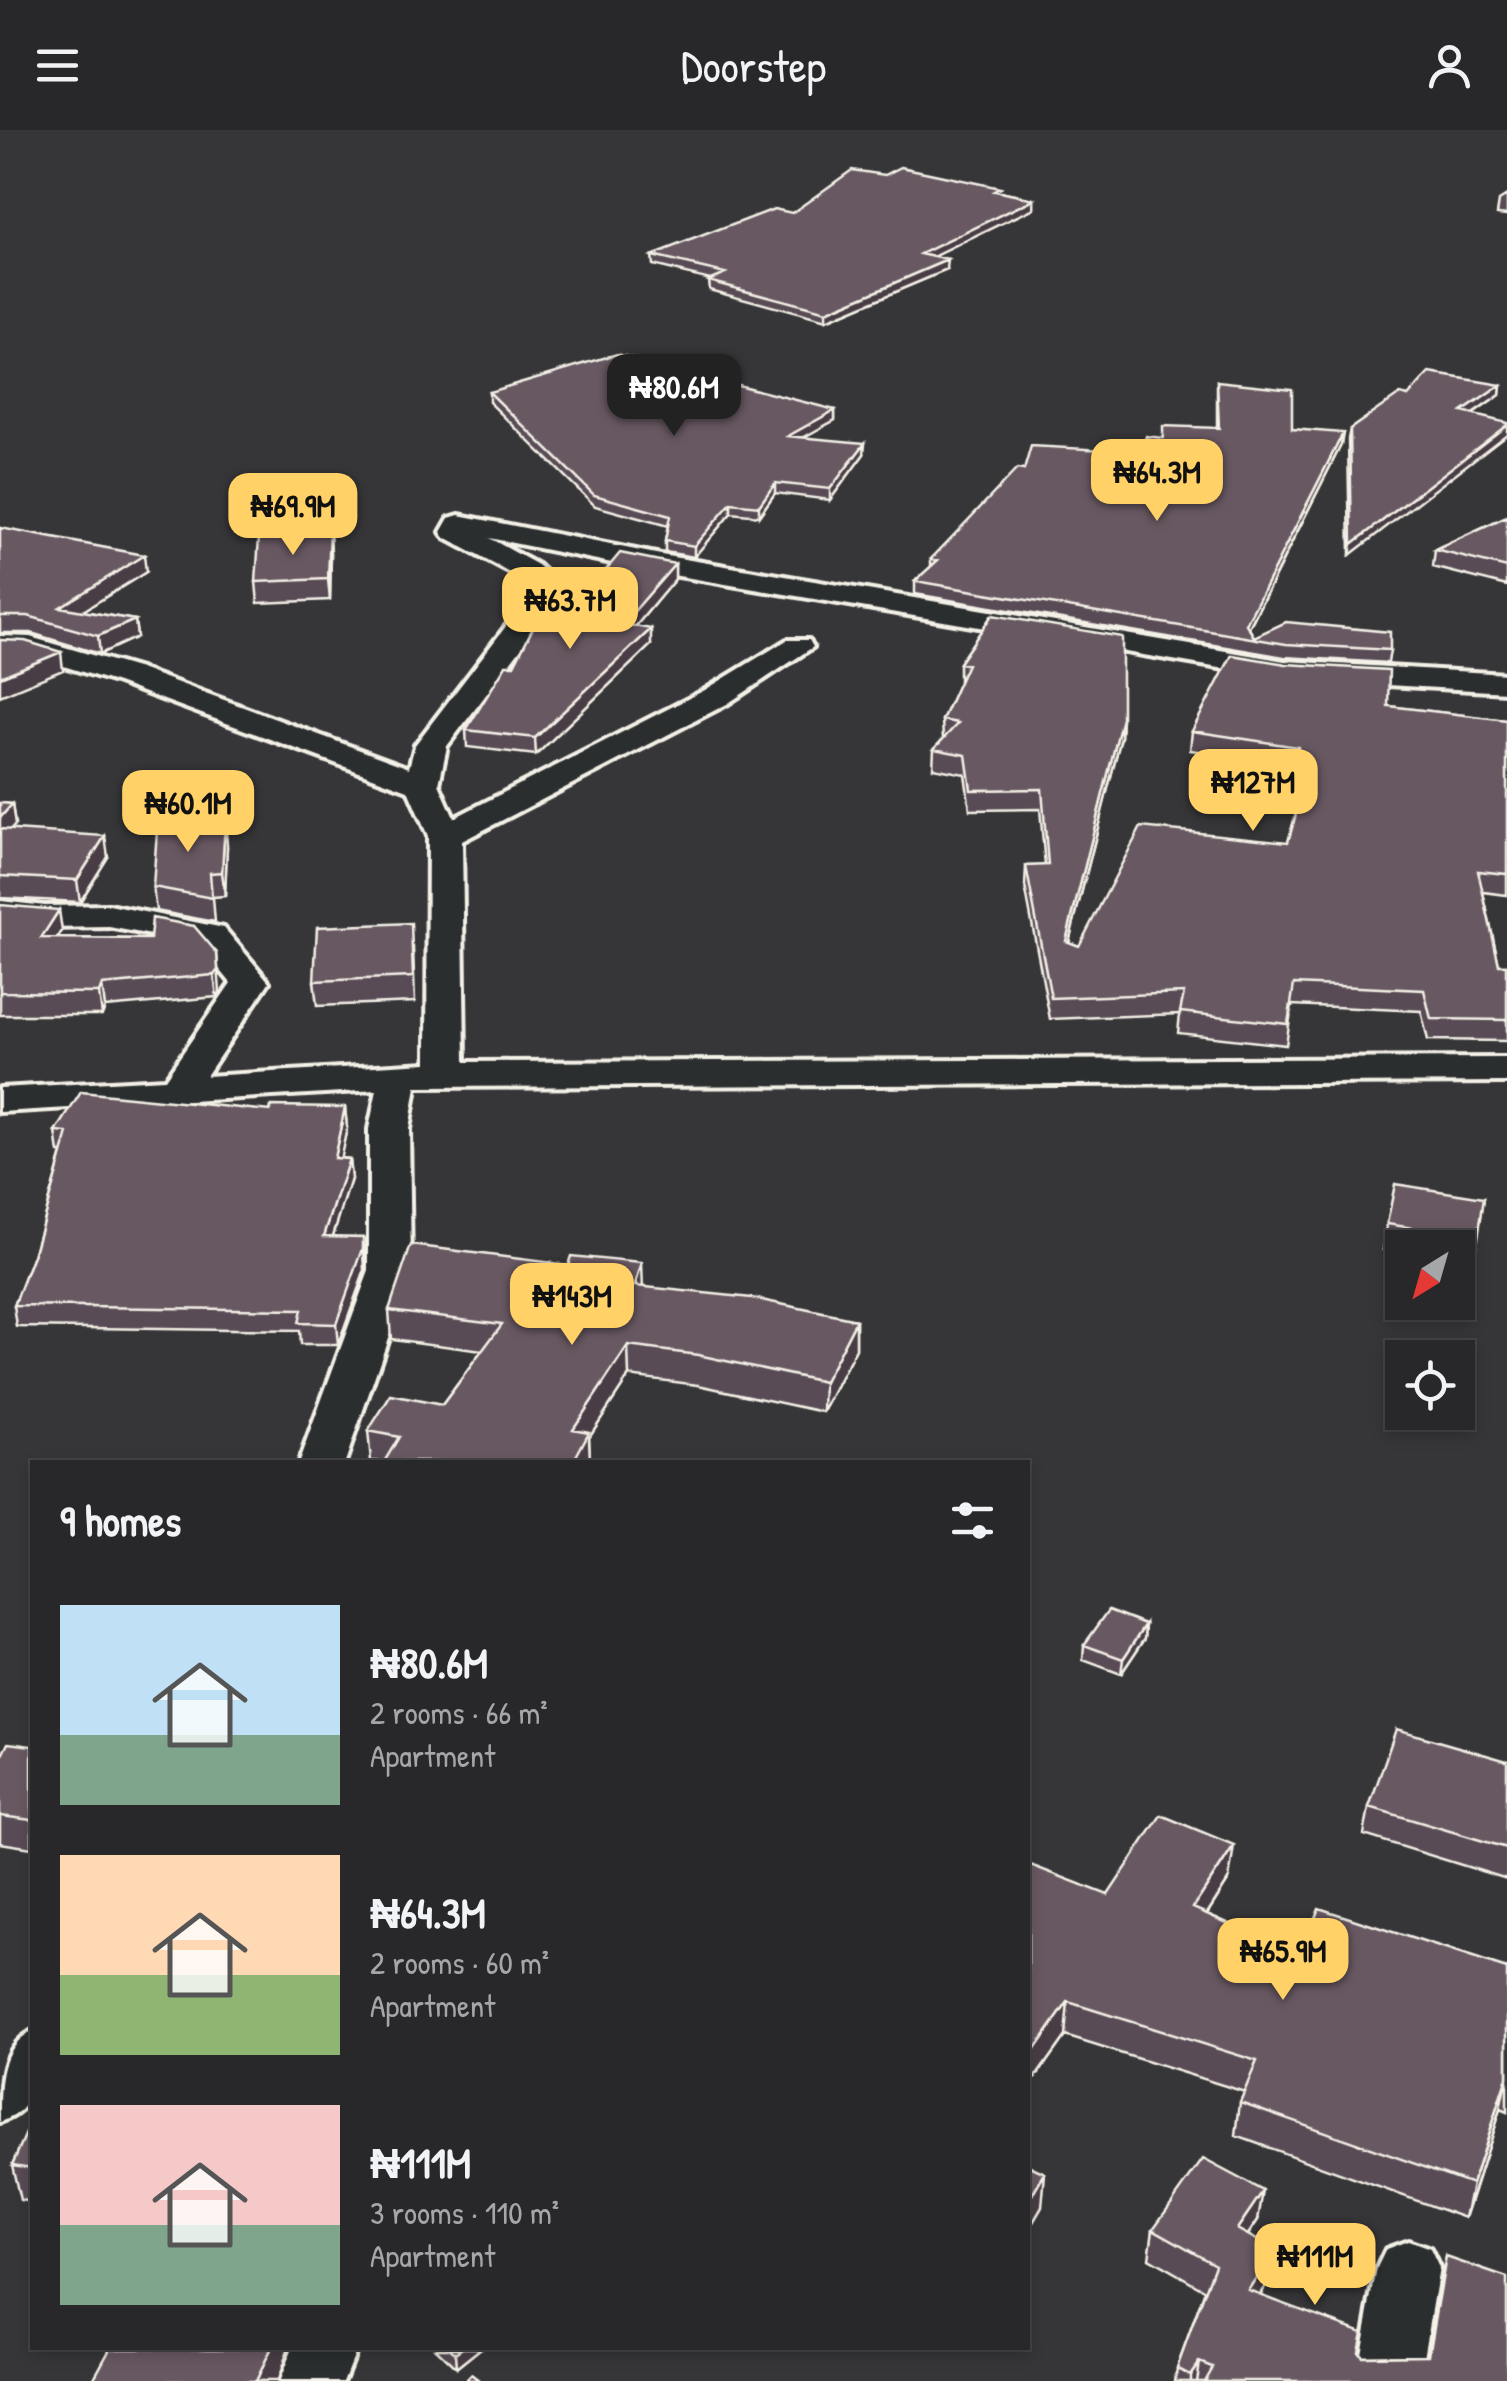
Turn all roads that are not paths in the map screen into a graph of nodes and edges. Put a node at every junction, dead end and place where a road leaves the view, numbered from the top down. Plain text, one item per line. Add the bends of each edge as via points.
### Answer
1 (0, 645) edge
2 (798, 647) dead end
3 (1507, 683) edge
4 (422, 784) junction
5 (445, 836) junction
6 (0, 912) edge
7 (1507, 1070) edge
8 (446, 1074) junction
9 (400, 1076) junction
10 (178, 1089) junction
11 (0, 1100) edge
12 (323, 1460) edge
13 (30, 2057) edge
14 (0, 2098) edge
15 (1408, 2268) dead end
16 (323, 2350) edge
17 (311, 2381) edge
18 (1388, 2381) edge

1 - 4 street via 30,646 129,676
2 - 5 street via 716,697
3 - 4 street via 1284,670 459,524 455,532 540,579 544,591 431,745
4 - 5 street
5 - 8 street
6 - 10 street via 109,916 211,936 250,982
7 - 8 street
8 - 9 street
9 - 10 street
9 - 12 street via 390,1130 390,1271
10 - 11 street
13 - 14 street
15 - 18 street
16 - 17 street

